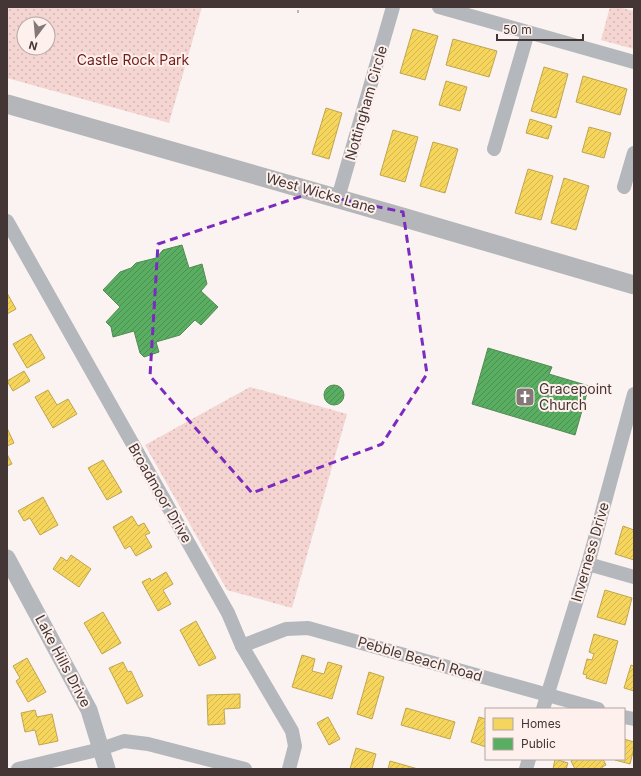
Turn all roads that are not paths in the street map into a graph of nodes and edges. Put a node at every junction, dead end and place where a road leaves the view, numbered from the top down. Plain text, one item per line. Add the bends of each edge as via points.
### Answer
1 (393, 7) edge
2 (438, 7) edge
3 (528, 32) junction
4 (634, 62) edge
5 (7, 104) edge
6 (494, 149) dead end
7 (634, 153) edge
8 (624, 187) dead end
9 (338, 198) junction
10 (7, 221) edge
11 (634, 285) edge
12 (634, 394) edge
13 (7, 558) edge
14 (588, 564) junction
15 (634, 577) edge
16 (242, 646) junction
17 (547, 695) junction
18 (543, 708) edge
19 (594, 708) edge
20 (101, 749) junction
21 (18, 769) edge
22 (107, 769) edge
23 (245, 769) edge
24 (289, 769) edge

1 - 9 street, Nottingham Circle
2 - 3 street
3 - 4 street
3 - 6 street
5 - 9 main road, West Wicks Lane
7 - 8 street
9 - 11 main road, West Wicks Lane
10 - 16 street, Broadmoor Drive via 224,606
12 - 14 street, Inverness Drive
13 - 20 street, Lake Hills Drive via 89,710
14 - 15 street
14 - 17 street, Inverness Drive
16 - 17 street, Pebble Beach Road via 286,629 308,628
16 - 24 street, Broadmoor Drive via 292,730 295,746
17 - 18 street, Inverness Drive
17 - 19 street, Pebble Beach Road
20 - 21 street
20 - 22 street, Lake Hills Drive
20 - 23 street via 124,741 148,744

